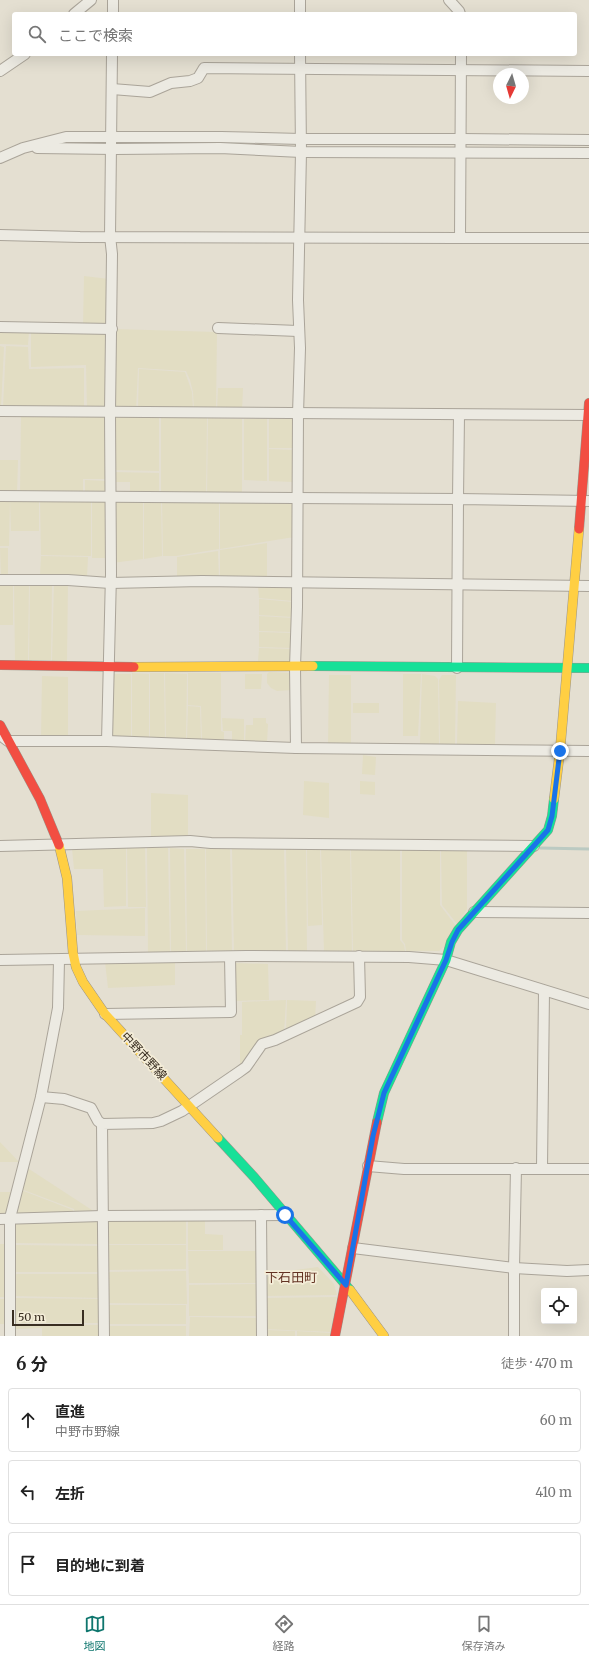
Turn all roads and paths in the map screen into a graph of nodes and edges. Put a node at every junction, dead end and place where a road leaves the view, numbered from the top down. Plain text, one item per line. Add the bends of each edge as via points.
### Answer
1 (91, 0) edge
2 (113, 0) edge
3 (300, 0) edge
4 (449, 0) edge
5 (76, 12) edge
6 (113, 12) edge
7 (300, 12) edge
8 (460, 12) edge
9 (22, 56) edge
10 (112, 56) edge
11 (300, 56) edge
12 (460, 56) edge
13 (300, 69) junction
14 (461, 70) junction
15 (0, 71) edge
16 (589, 71) edge
17 (112, 89) junction
18 (112, 137) junction
19 (301, 139) junction
20 (460, 139) junction
21 (589, 140) edge
22 (23, 148) junction
23 (112, 149) junction
24 (301, 152) junction
25 (460, 152) junction
26 (589, 153) edge
27 (0, 158) edge
28 (0, 235) edge
29 (110, 236) junction
30 (299, 238) junction
31 (460, 238) junction
32 (589, 238) edge
33 (0, 328) edge
34 (218, 328) dead end
35 (112, 329) junction
36 (298, 331) junction
37 (589, 403) edge
38 (0, 411) edge
39 (110, 412) junction
40 (298, 414) junction
41 (459, 415) junction
42 (589, 415) edge
43 (0, 496) edge
44 (110, 496) junction
45 (298, 498) junction
46 (458, 499) junction
47 (585, 501) edge
48 (0, 580) edge
49 (110, 583) junction
50 (296, 583) junction
51 (459, 583) junction
52 (574, 586) junction
53 (589, 586) edge
54 (0, 665) edge
55 (109, 667) junction
56 (295, 667) junction
57 (457, 668) junction
58 (567, 668) junction
59 (589, 668) edge
60 (0, 725) edge
61 (4, 738) edge
62 (107, 741) junction
63 (296, 748) junction
64 (560, 751) junction
65 (589, 751) edge
66 (59, 845) junction
67 (0, 846) edge
68 (534, 846) junction
69 (474, 912) junction
70 (589, 913) edge
71 (359, 956) junction
72 (230, 957) junction
73 (74, 959) junction
74 (0, 960) edge
75 (59, 960) junction
76 (446, 960) junction
77 (544, 991) junction
78 (589, 1004) edge
79 (105, 1014) junction
80 (41, 1097) junction
81 (189, 1105) junction
82 (102, 1124) junction
83 (368, 1166) junction
84 (516, 1168) junction
85 (542, 1168) junction
86 (589, 1169) edge
87 (262, 1215) junction
88 (285, 1215) junction
89 (102, 1216) junction
90 (5, 1219) edge
91 (353, 1248) junction
92 (514, 1268) junction
93 (589, 1270) edge
94 (346, 1285) junction
95 (10, 1336) edge
96 (104, 1336) edge
97 (262, 1336) edge
98 (335, 1336) edge
99 (384, 1336) edge
100 (514, 1336) edge

1 - 5 street
2 - 6 street
3 - 7 street
4 - 8 street
9 - 15 street
10 - 17 street
11 - 13 street
12 - 14 street
13 - 14 street
13 - 17 street via 204,68 198,78 171,83 150,92
13 - 19 street
14 - 16 street
14 - 20 street
17 - 18 street
18 - 19 street
18 - 22 street via 66,137
18 - 23 street
19 - 20 street
19 - 24 street
20 - 21 street
20 - 25 street
22 - 23 street
22 - 27 street
23 - 24 street via 220,148
23 - 29 street
24 - 25 street
24 - 30 street
25 - 26 street
25 - 31 street
28 - 29 street
29 - 30 street
29 - 35 street
30 - 31 street
30 - 36 street
31 - 32 street
33 - 35 street
34 - 36 street
35 - 39 street
36 - 40 street
37 - 42 street
38 - 39 street
39 - 40 street
39 - 44 street
40 - 41 street
40 - 45 street
41 - 42 street
41 - 46 street
42 - 47 street
43 - 44 street
44 - 45 street
44 - 49 street
45 - 46 street
45 - 50 street
46 - 47 street
46 - 51 street
47 - 52 street
48 - 49 street
49 - 50 street
49 - 55 street
50 - 51 street
50 - 56 street
51 - 52 street
51 - 57 street
52 - 53 street
52 - 58 street
54 - 55 street
55 - 56 street
55 - 62 street
56 - 57 street
56 - 63 street
57 - 58 street
58 - 59 street
58 - 64 street
60 - 61 street, 中野市野線
61 - 62 street
61 - 66 street, 中野市野線 via 38,795
62 - 63 street
63 - 64 street
64 - 65 street
64 - 68 street via 552,816 548,830
66 - 67 street
66 - 68 street via 190,841
66 - 73 street, 中野市野線 via 68,895
68 - 69 street
69 - 70 street
69 - 76 street via 458,930
71 - 72 street
71 - 76 street via 409,956
71 - 81 street via 360,997 357,1002 262,1044 246,1067
72 - 73 street
72 - 79 street via 231,1012
73 - 75 street
73 - 79 street, 中野市野線 via 80,977
74 - 75 street
75 - 80 street via 58,1008
76 - 77 street
76 - 83 street via 384,1093
77 - 78 street
77 - 85 street
79 - 81 street, 中野市野線
80 - 82 street via 64,1099 91,1108
80 - 90 street
81 - 82 street via 175,1115 153,1123
81 - 88 street, 中野市野線
82 - 89 street
83 - 84 street via 404,1169
83 - 91 street
84 - 85 street
84 - 92 street
85 - 86 street
87 - 88 street
87 - 89 street
87 - 97 street
88 - 94 street, 中野市野線
89 - 90 street
89 - 96 street
90 - 95 street
91 - 92 street
91 - 94 street
92 - 93 street
92 - 100 street
94 - 98 street
94 - 99 street, 中野市野線

